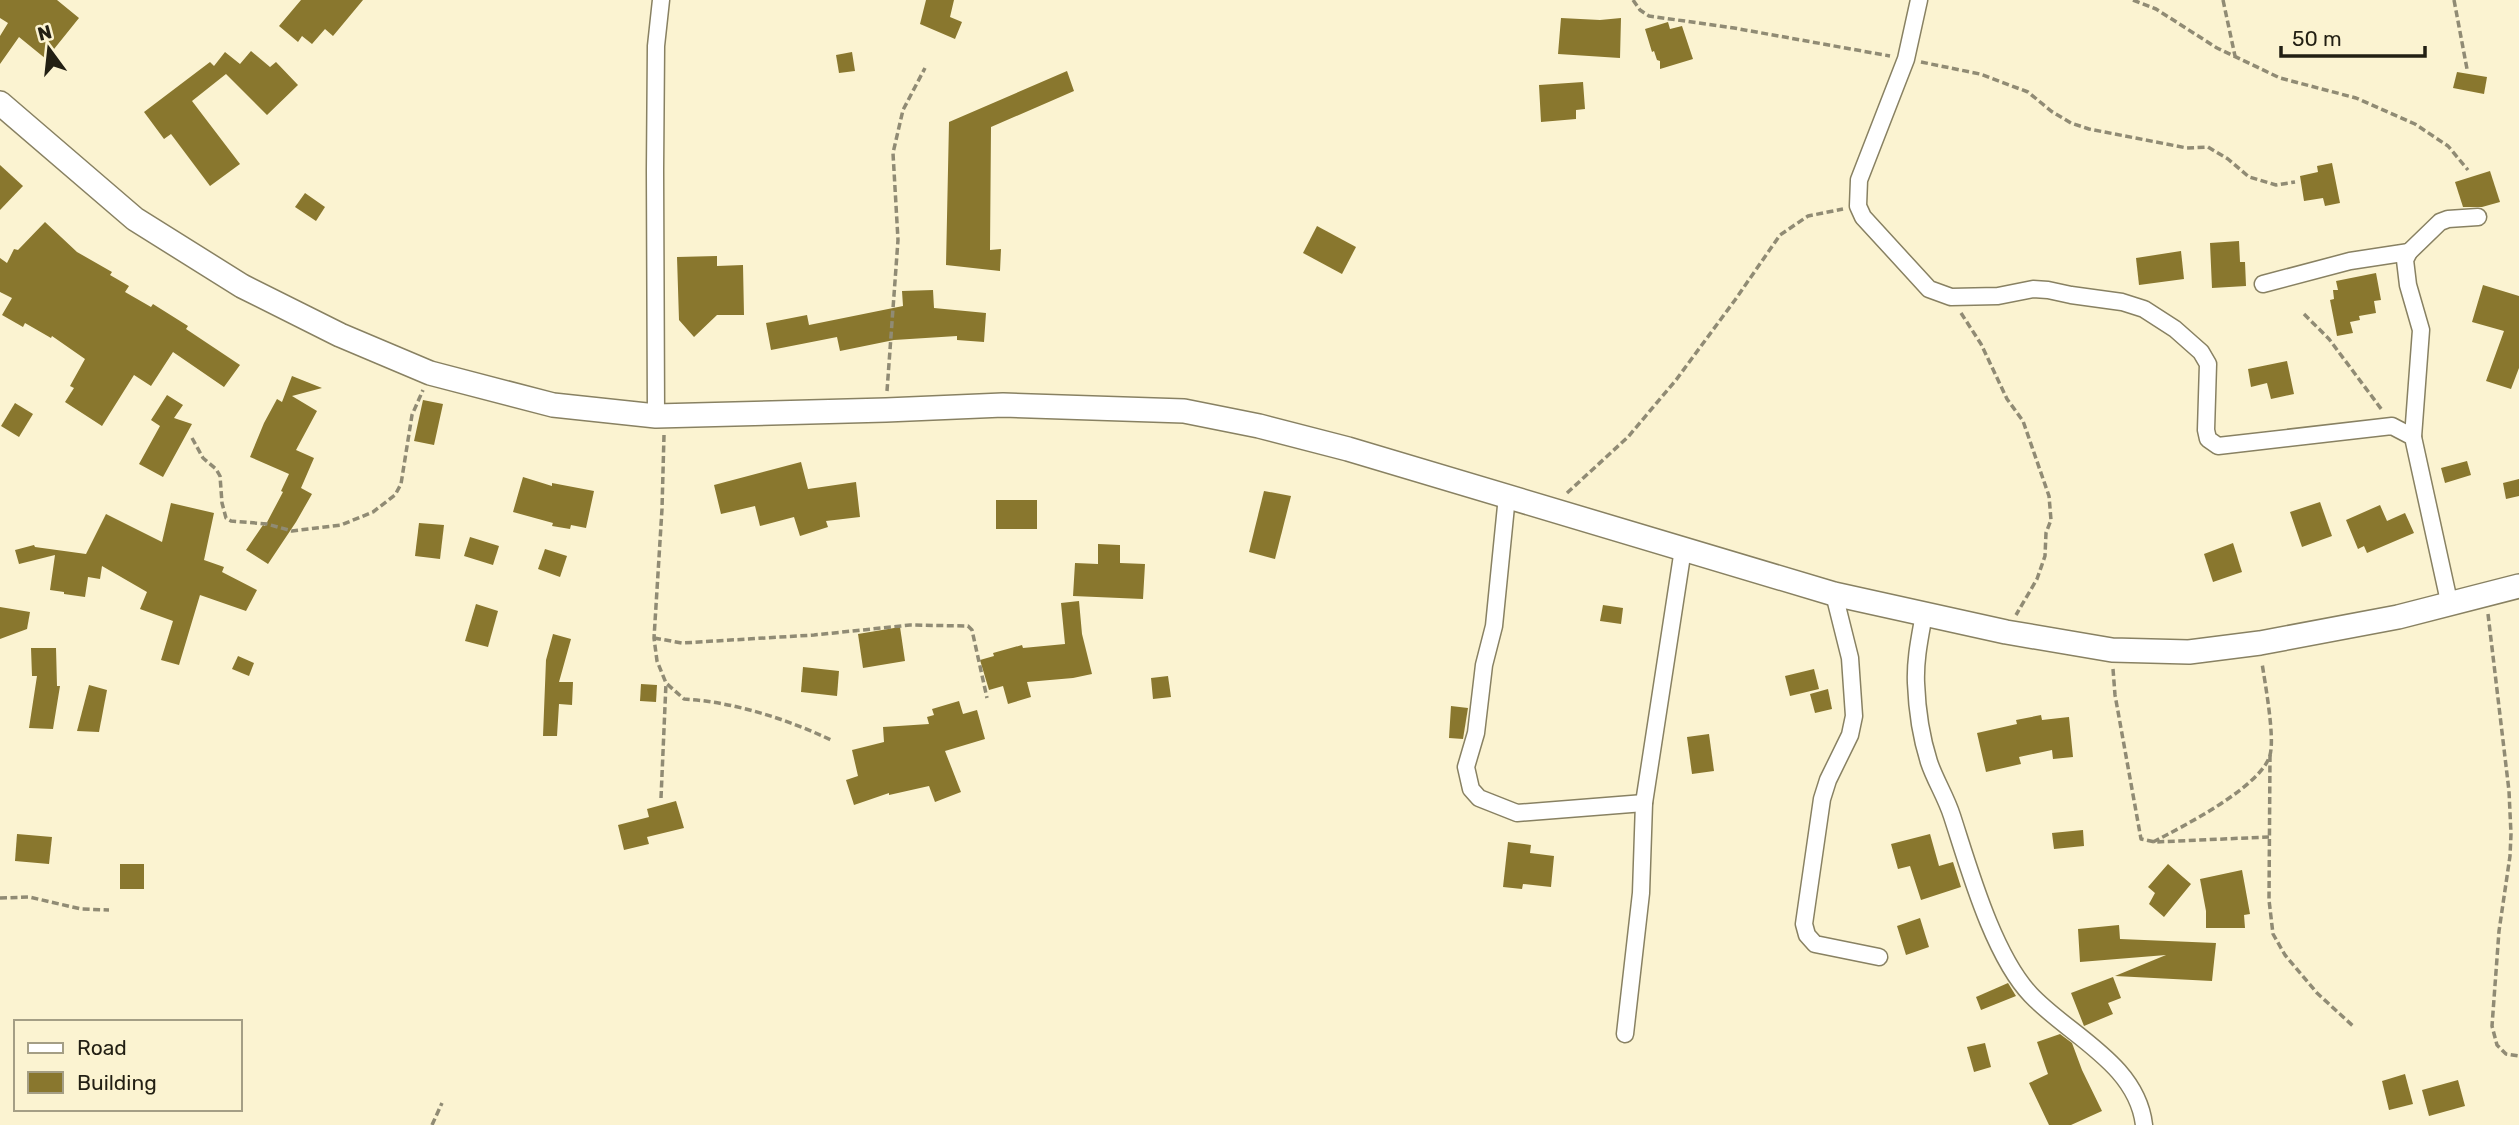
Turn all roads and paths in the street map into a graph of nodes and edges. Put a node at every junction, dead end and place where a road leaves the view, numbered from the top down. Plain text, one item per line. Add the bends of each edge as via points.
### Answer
1 (661, 0) edge
2 (1633, 0) edge
3 (1919, 0) edge
4 (2133, 0) edge
5 (2223, 0) edge
6 (2454, 0) edge
7 (2235, 57) junction
8 (1906, 59) junction
9 (925, 68) dead end
10 (2467, 69) dead end
11 (0, 103) edge
12 (2468, 170) dead end
13 (2295, 182) dead end
14 (1858, 206) junction
15 (2478, 218) dead end
16 (2409, 252) junction
17 (2263, 285) dead end
18 (1951, 297) junction
19 (2304, 314) dead end
20 (430, 373) junction
21 (886, 410) junction
22 (660, 416) junction
23 (2392, 426) junction
24 (2413, 437) junction
25 (192, 438) dead end
26 (1507, 496) junction
27 (1550, 508) junction
28 (1683, 549) junction
29 (2519, 586) edge
30 (1834, 594) junction
31 (2486, 597) junction
32 (2450, 606) junction
33 (1924, 614) junction
34 (2006, 632) junction
35 (654, 638) junction
36 (2260, 643) junction
37 (2112, 650) junction
38 (666, 683) junction
39 (987, 698) dead end
40 (831, 740) dead end
41 (2270, 755) junction
42 (661, 798) dead end
43 (1644, 803) junction
44 (2270, 837) junction
45 (2153, 842) junction
46 (0, 898) edge
47 (109, 910) dead end
48 (1879, 957) dead end
49 (2353, 1026) dead end
50 (1625, 1034) dead end
51 (2519, 1056) edge
52 (442, 1103) dead end
53 (432, 1125) edge
54 (2144, 1125) edge

1 - 22 street via 655,170
2 - 8 path via 1650,16
3 - 8 street
4 - 7 path
5 - 7 path
6 - 10 path
7 - 12 path via 2280,78 2356,98 2415,124 2448,146
8 - 13 path via 1980,74 2015,87 2071,123 2089,129 2174,146 2208,147 2249,177 2276,186
8 - 14 street via 1859,180
9 - 21 path via 904,110 894,153 898,240
11 - 20 main road via 135,219 242,286
14 - 18 street via 1879,236 1929,289
14 - 27 path via 1808,216 1780,235 1636,428
15 - 16 street via 2440,222
16 - 17 street via 2350,261
16 - 24 street via 2405,269 2421,330
18 - 23 street via 1998,296 2033,289 2144,309 2175,329 2208,363 2206,430 2208,439 2218,446
18 - 34 path via 2023,421 2052,511 2037,579
19 - 23 path via 2329,339
20 - 22 main road via 553,405
20 - 25 path via 412,415 401,484 395,495 373,512 341,525 292,531 231,521 222,503 220,475
21 - 22 main road
21 - 26 main road via 1003,404 1185,411 1348,449
22 - 35 path via 662,509
23 - 24 street
24 - 32 street
26 - 27 main road
26 - 43 street via 1494,626 1466,767 1471,789 1479,798 1517,813
27 - 28 main road
28 - 30 main road
28 - 43 street
29 - 31 main road
30 - 33 main road
30 - 48 street via 1850,658 1854,716 1822,799 1804,925 1815,944
31 - 32 main road
31 - 51 path via 2511,834 2493,1026 2497,1045 2506,1054
32 - 36 main road
33 - 34 main road
33 - 54 street via 1916,673 1923,738 1975,889 2022,985 2119,1071 2139,1102
34 - 37 main road
35 - 38 path
35 - 39 path via 681,643 910,625 968,626
36 - 37 main road via 2189,652
36 - 41 path
37 - 45 path via 2115,695 2139,834 2143,841
38 - 40 path via 684,699 723,704 802,726
38 - 42 path
41 - 44 path
41 - 45 path via 2246,785
43 - 50 street via 1641,893
44 - 45 path
44 - 49 path via 2269,900 2277,944 2317,993
46 - 47 path via 29,897 81,909
52 - 53 path

